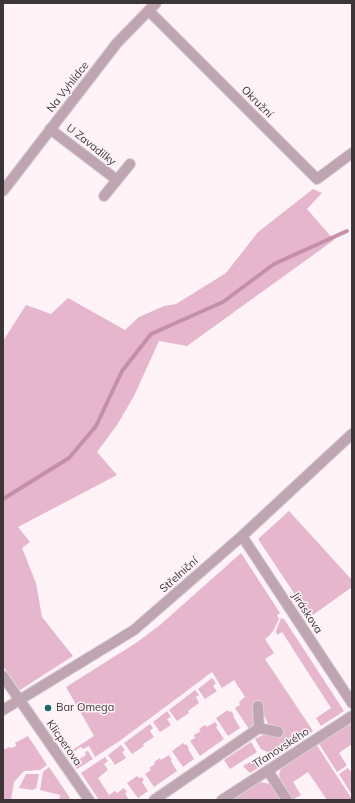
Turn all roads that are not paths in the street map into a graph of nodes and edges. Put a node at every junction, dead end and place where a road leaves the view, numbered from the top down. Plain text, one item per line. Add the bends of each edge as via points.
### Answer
1 (156, 3) edge
2 (149, 11) junction
3 (50, 129) junction
4 (352, 153) edge
5 (130, 164) dead end
6 (117, 180) junction
7 (3, 191) edge
8 (104, 196) dead end
9 (352, 434) edge
10 (242, 536) junction
11 (3, 676) edge
12 (20, 700) junction
13 (352, 703) edge
14 (258, 706) dead end
15 (3, 710) edge
16 (352, 716) edge
17 (259, 728) junction
18 (278, 732) dead end
19 (268, 770) junction
20 (89, 800) edge
21 (154, 800) edge
22 (222, 800) edge
23 (287, 800) edge

1 - 2 street, Na Vyhlídce
2 - 3 street, Na Vyhlídce via 117,43
2 - 4 street, Okružní via 316,179
3 - 6 street, U Zavadilky
3 - 7 street, Na Vyhlídce
5 - 6 street, U Zavadilky
6 - 8 street, U Zavadilky
9 - 10 street, Střelniční
10 - 12 street, Střelniční via 134,630
10 - 13 street, Jiráskova
11 - 12 street, Klicperova
12 - 15 street, Střelniční
12 - 20 street, Klicperova
14 - 17 street
16 - 19 street, Třanovského
17 - 18 street
17 - 21 street
19 - 22 street, Třanovského
19 - 23 street

